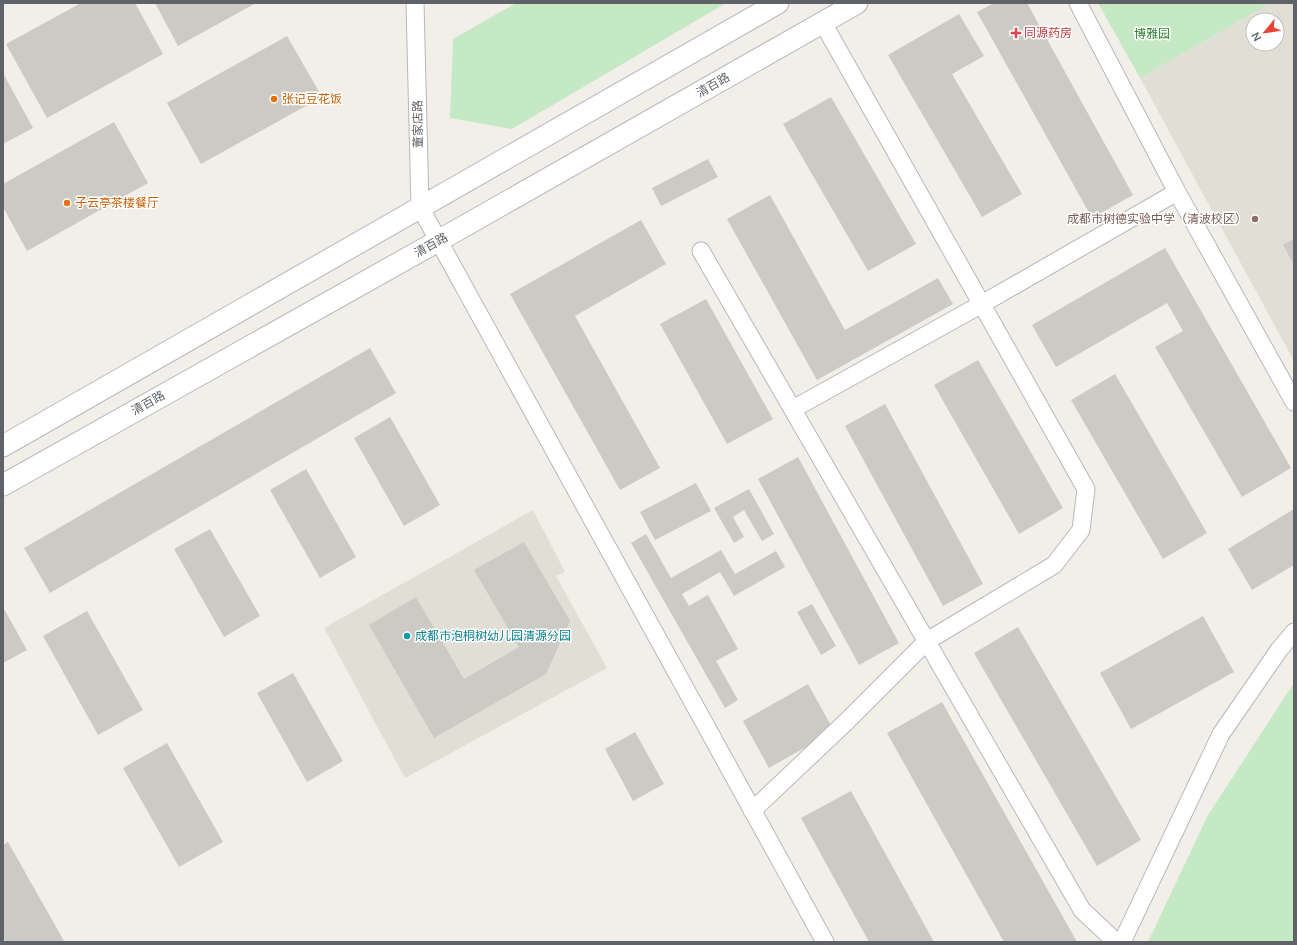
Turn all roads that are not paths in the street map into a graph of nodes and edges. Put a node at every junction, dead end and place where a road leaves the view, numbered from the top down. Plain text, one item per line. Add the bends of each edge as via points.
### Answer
1 (416, 3) edge
2 (778, 3) edge
3 (857, 3) edge
4 (1078, 3) edge
5 (823, 23) junction
6 (1177, 192) junction
7 (420, 207) junction
8 (438, 241) junction
9 (701, 251) dead end
10 (982, 304) junction
11 (1294, 402) edge
12 (793, 409) junction
13 (3, 446) edge
14 (3, 485) edge
15 (1294, 632) edge
16 (927, 641) junction
17 (752, 812) junction
18 (824, 942) edge
19 (1116, 942) edge
20 (1122, 942) edge

1 - 7 street, 董家店路
2 - 7 street
3 - 5 street, 清百路
4 - 6 street
5 - 8 street, 清百路
5 - 10 street
6 - 10 street
6 - 11 street
7 - 8 street, 董家店路
7 - 13 street
8 - 14 street, 清百路
8 - 17 street, 董家店路
9 - 12 street
10 - 12 street
10 - 16 street via 1086,489 1081,530 1054,565
12 - 16 street
15 - 20 street via 1220,734
16 - 17 street
16 - 19 street via 1082,910
17 - 18 street, 董家店路

